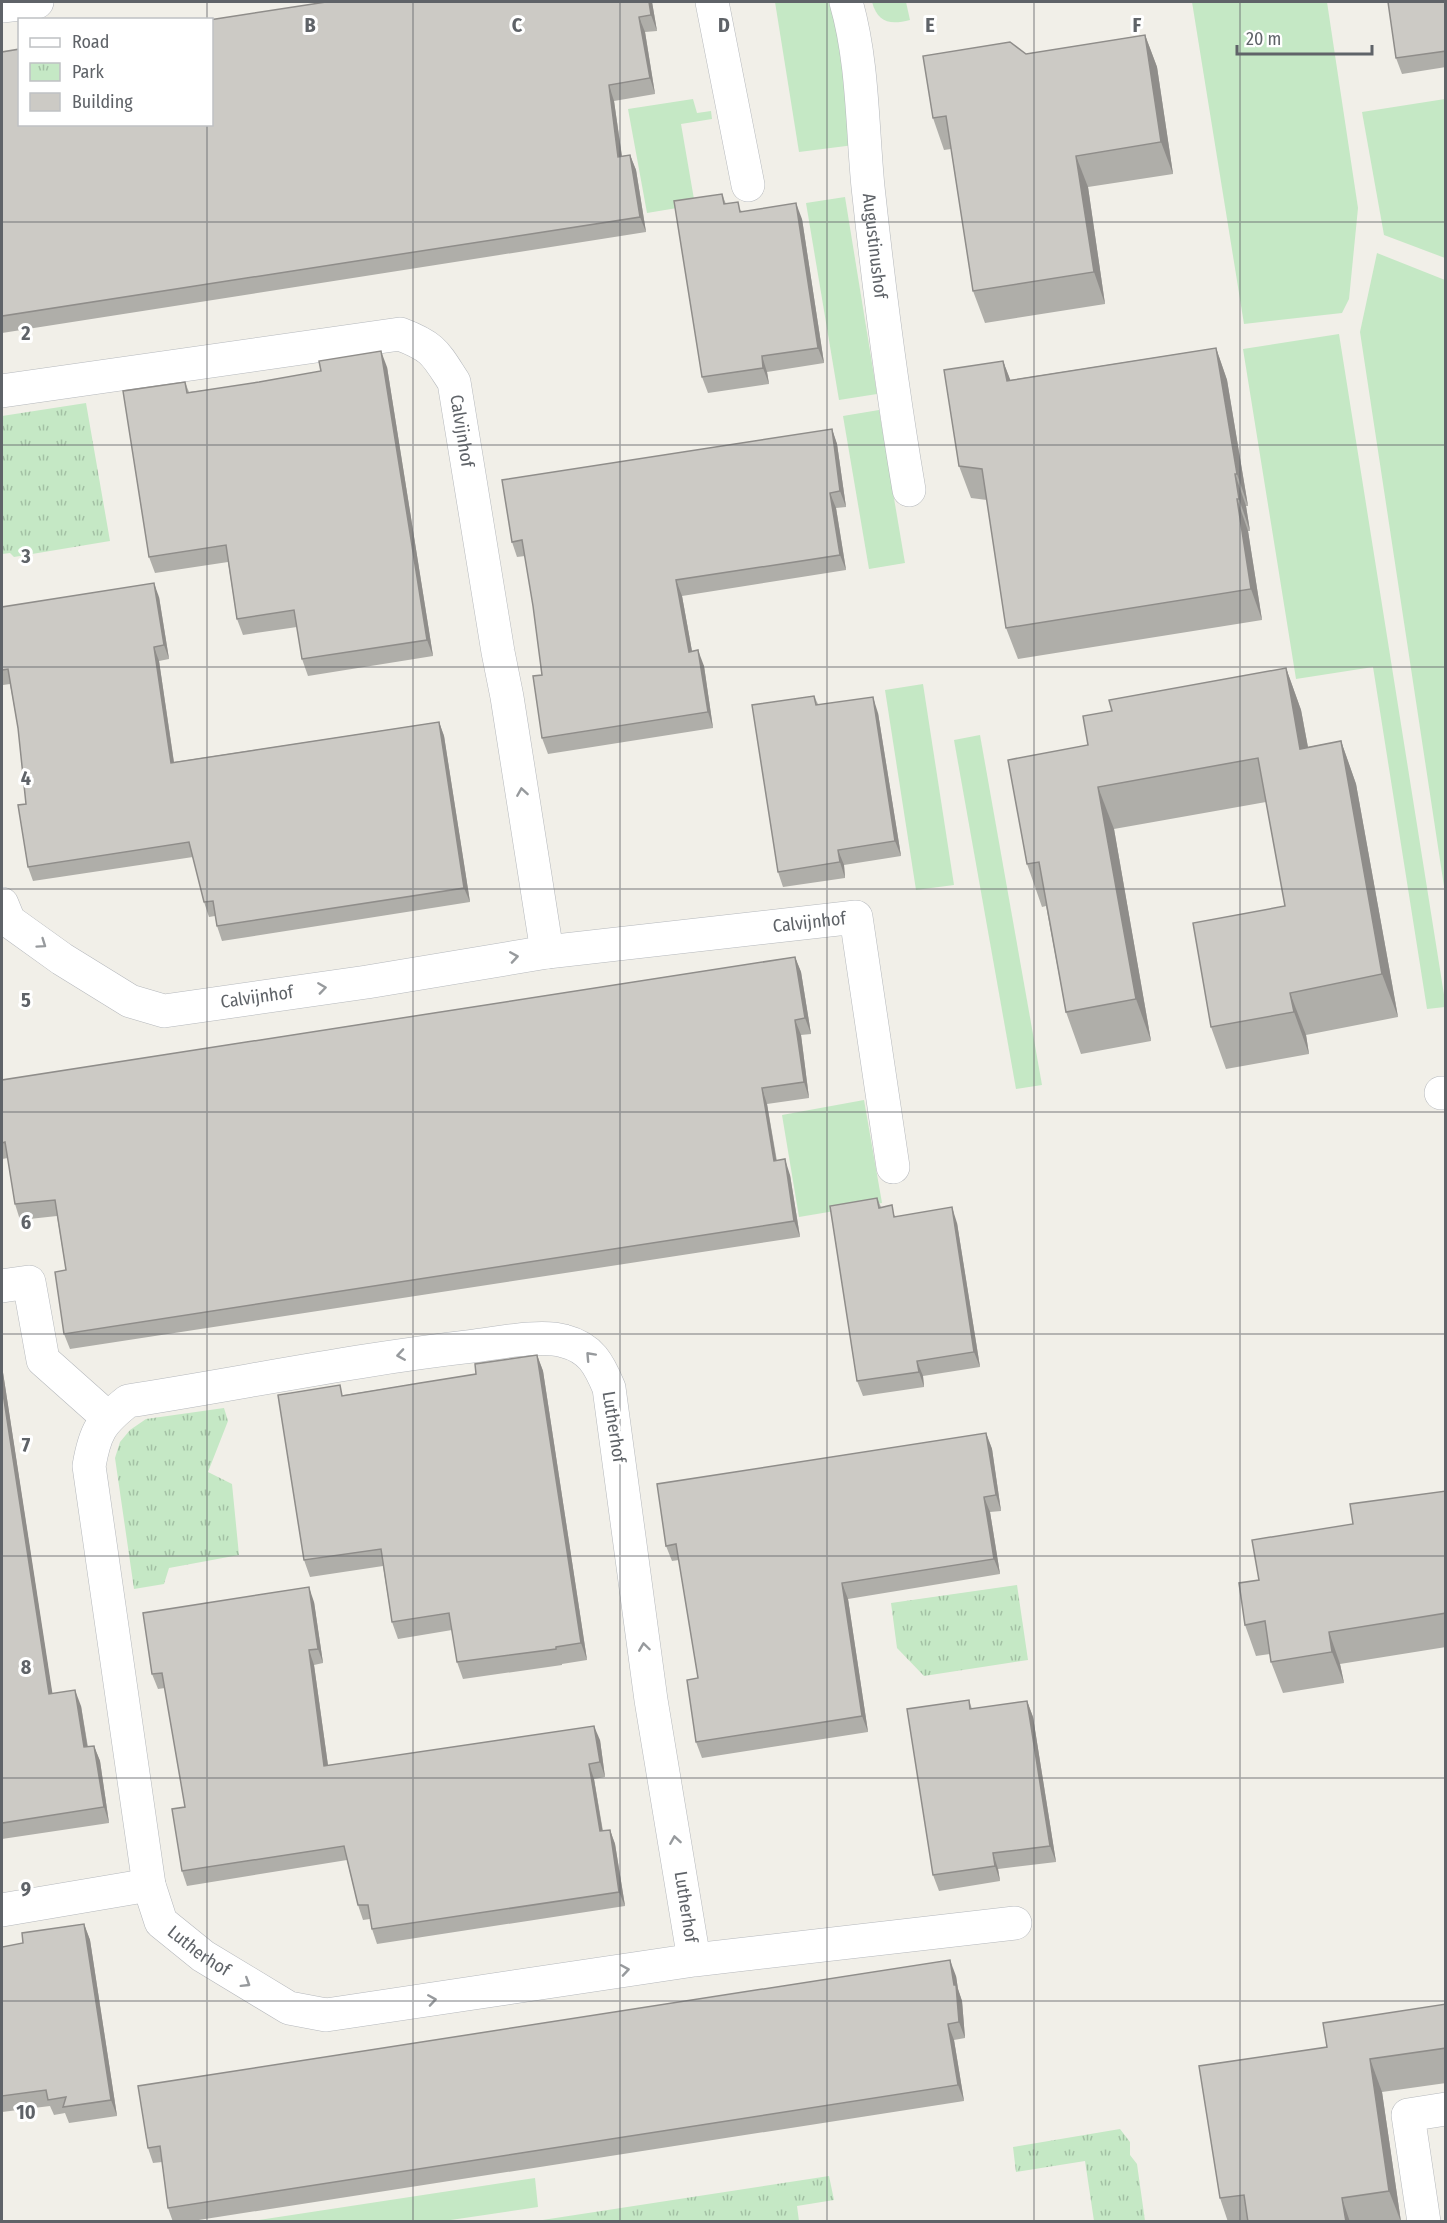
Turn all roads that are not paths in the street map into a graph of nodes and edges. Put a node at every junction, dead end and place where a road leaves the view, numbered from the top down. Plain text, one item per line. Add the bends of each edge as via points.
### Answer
1 (37, 2) edge
2 (712, 2) edge
3 (846, 2) edge
4 (2, 6) edge
5 (748, 185) dead end
6 (2, 390) edge
7 (909, 490) dead end
8 (2, 904) edge
9 (547, 952) junction
10 (893, 1167) dead end
11 (2, 1286) edge
12 (107, 1418) junction
13 (150, 1885) junction
14 (2, 1910) edge
15 (1015, 1923) dead end
16 (694, 1960) junction
17 (1446, 2109) edge
18 (1424, 2222) edge

1 - 4 street
2 - 5 street
3 - 7 street, Augustinushof via 855,32 868,188 893,396
9 -> 6 street, Calvijnhof via 454,382 435,353 400,334
8 -> 9 street, Calvijnhof via 9,921 62,958 130,1001 164,1011
9 - 10 street, Calvijnhof via 856,916
11 - 12 street via 29,1282 43,1360
12 - 13 street, Lutherhof via 93,1440 89,1466
16 -> 12 street, Lutherhof via 651,1700 609,1388 601,1367 585,1349 563,1340 534,1340 421,1352 128,1401
13 - 14 street
13 -> 16 street, Lutherhof via 161,1922 203,1956 288,2008 326,2015
15 - 16 street, Lutherhof
17 - 18 street via 1408,2115

